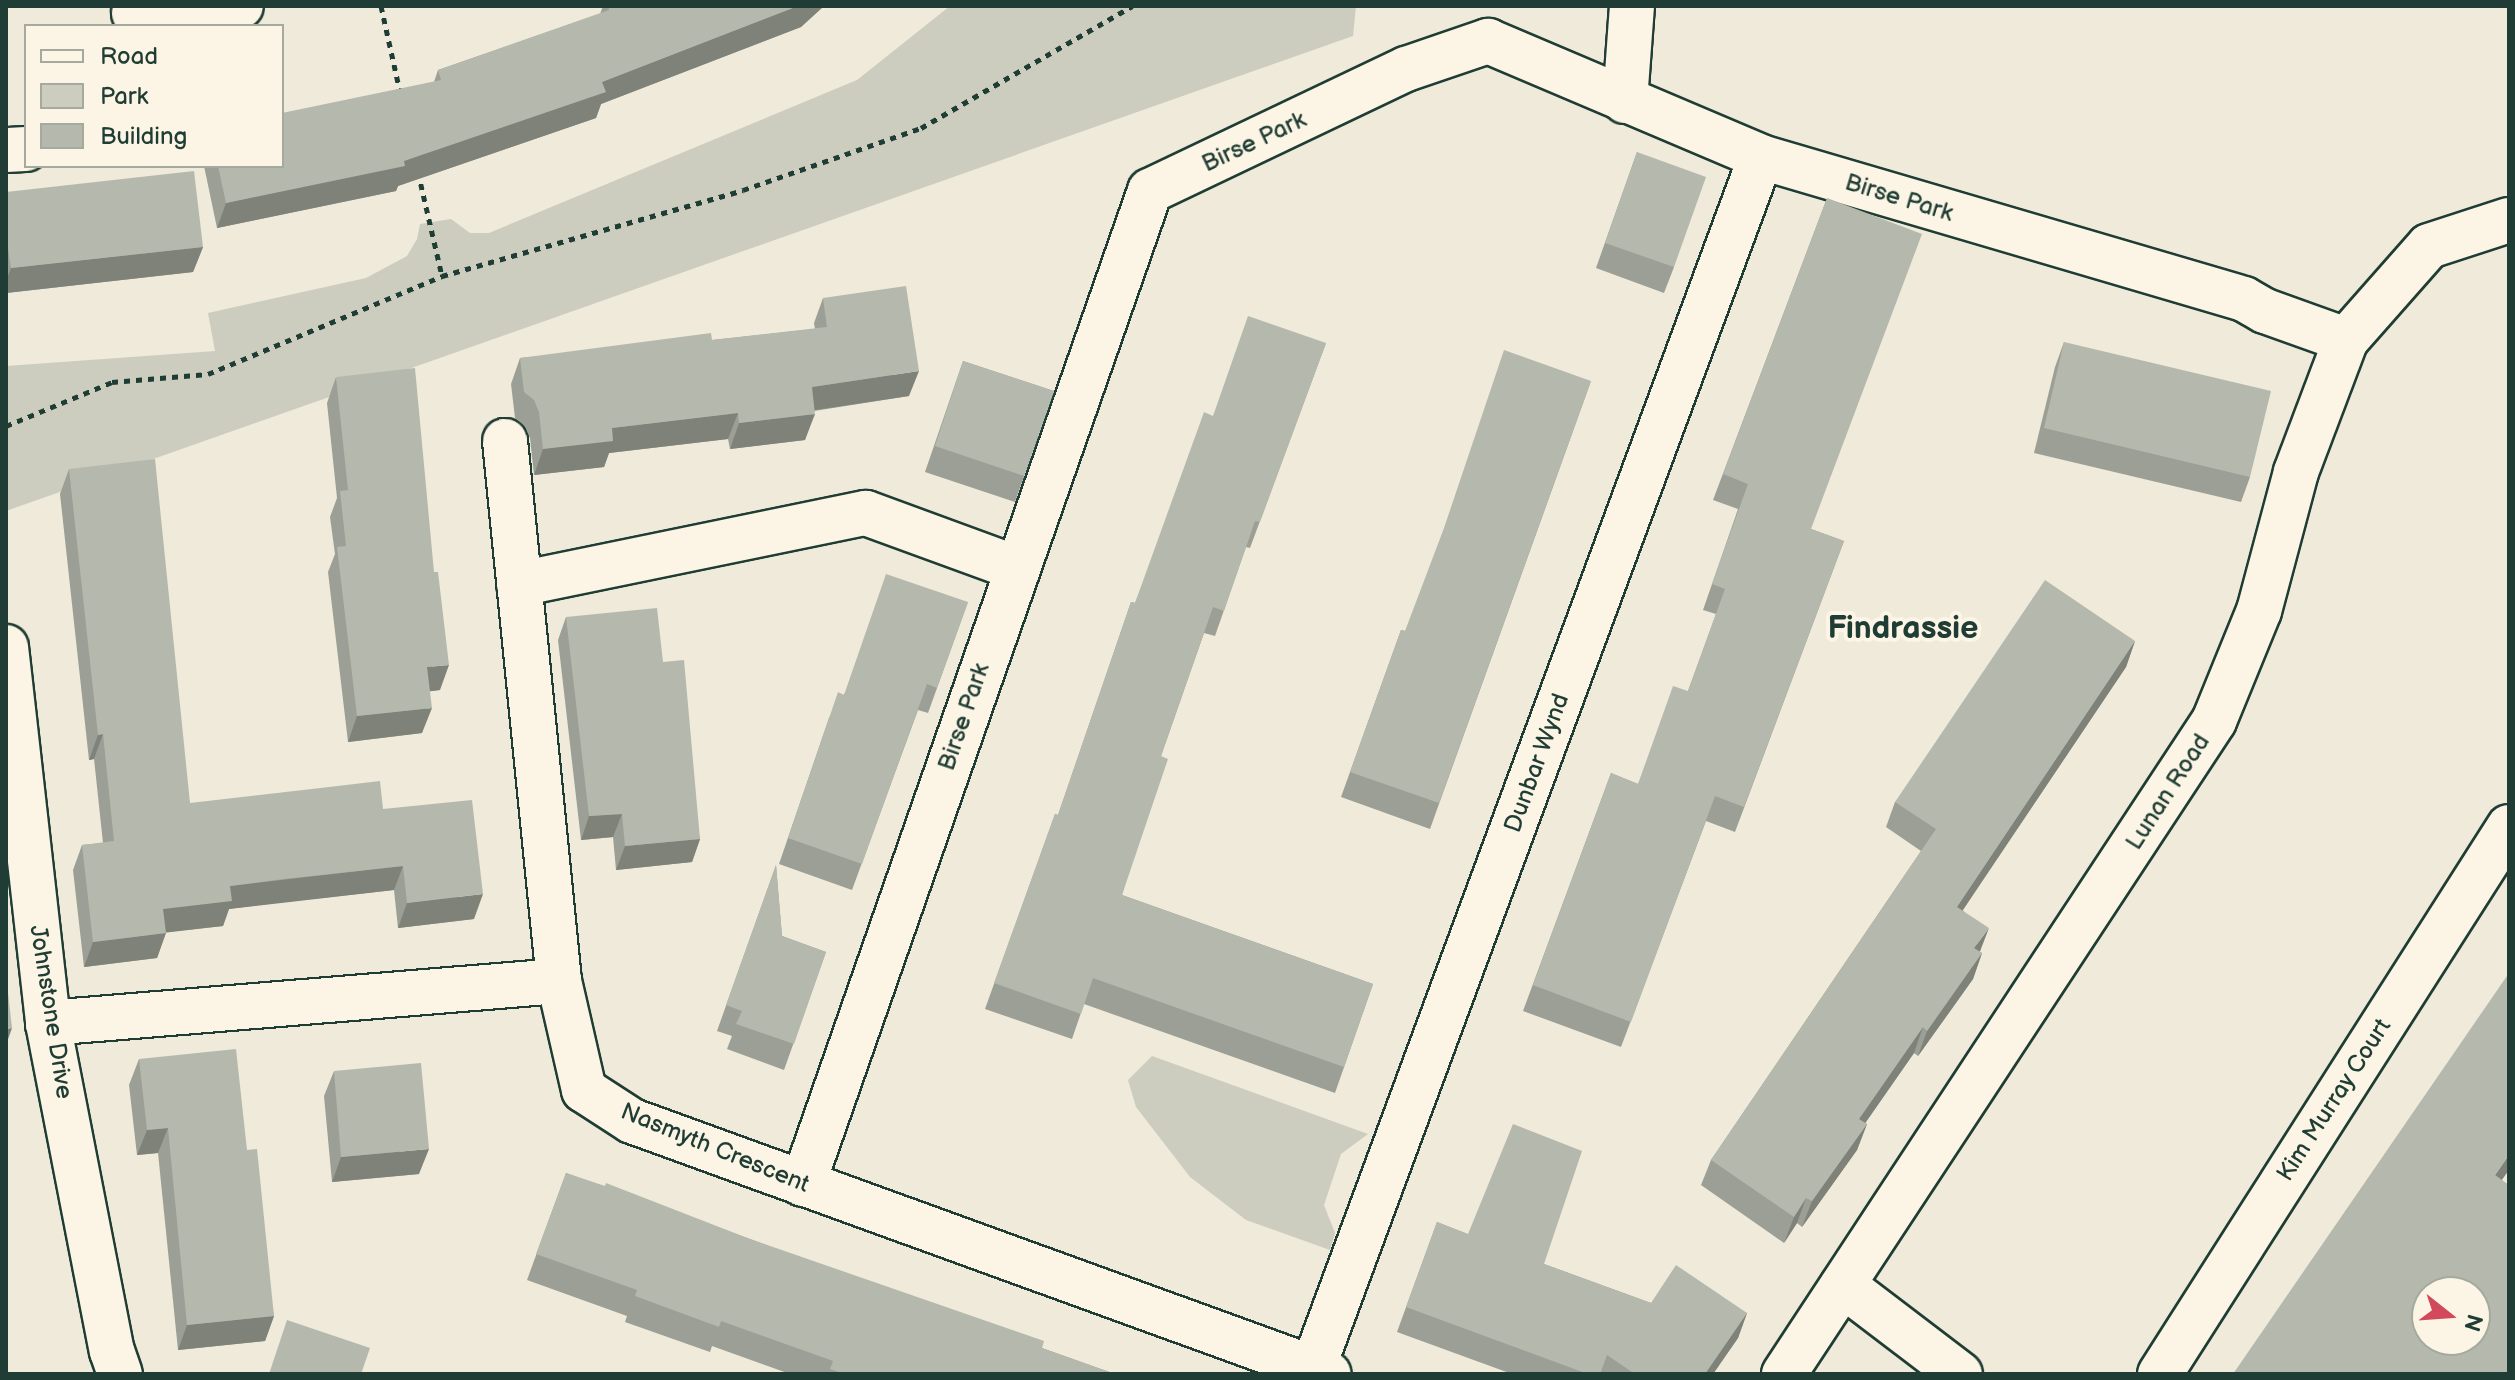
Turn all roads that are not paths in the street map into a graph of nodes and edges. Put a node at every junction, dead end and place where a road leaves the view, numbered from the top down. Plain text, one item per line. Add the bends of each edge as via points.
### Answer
1 (241, 6) edge
2 (1632, 6) edge
3 (133, 15) edge
4 (1625, 101) junction
5 (1761, 157) junction
6 (2509, 220) edge
7 (2346, 340) junction
8 (505, 441) dead end
9 (1016, 568) junction
10 (519, 584) junction
11 (6, 647) edge
12 (2509, 827) edge
13 (559, 981) junction
14 (48, 1023) junction
15 (803, 1184) junction
16 (1843, 1285) junction
17 (1300, 1368) edge
18 (120, 1374) edge
19 (1784, 1374) edge
20 (1960, 1374) edge
21 (2160, 1374) edge

1 - 3 street
2 - 4 street
4 - 5 street, Birse Park
4 - 9 street, Birse Park via 1488,41 1406,69 1150,191
5 - 7 street, Birse Park via 2244,299
5 - 17 street, Dunbar Wynd
6 - 7 street, Lunan Road via 2429,246
7 - 16 street, Lunan Road via 2296,472 2259,611 2214,721
8 - 10 street, Nasmyth Crescent
9 - 10 street via 866,513
9 - 15 street, Birse Park
10 - 13 street, Nasmyth Crescent
11 - 14 street, Johnstone Drive
12 - 21 street, Kim Murray Court
13 - 14 street
13 - 15 street, Nasmyth Crescent via 584,1090 632,1121
14 - 18 street, Johnstone Drive
15 - 17 street, Nasmyth Crescent
16 - 19 street, Lunan Road
16 - 20 street

